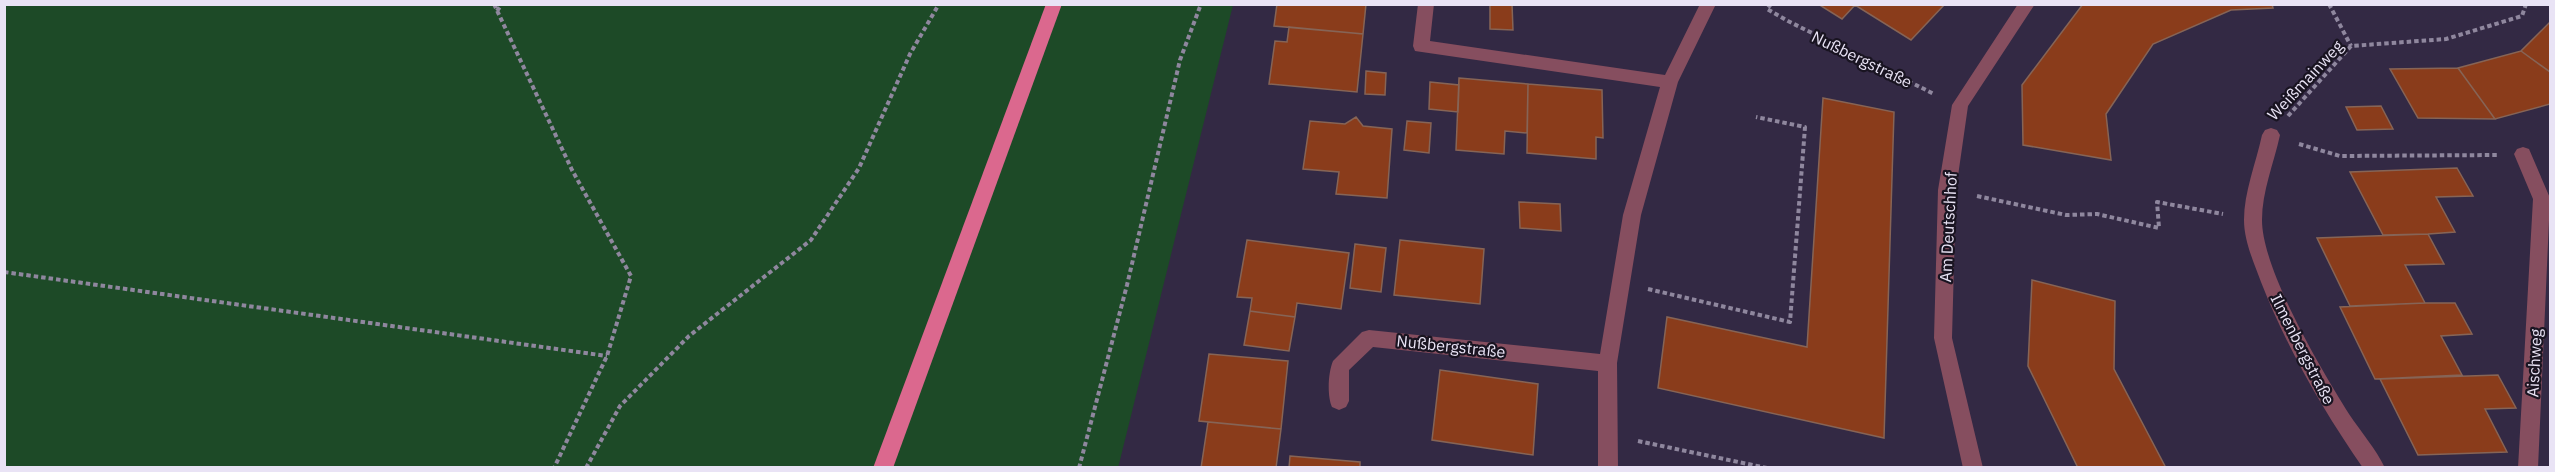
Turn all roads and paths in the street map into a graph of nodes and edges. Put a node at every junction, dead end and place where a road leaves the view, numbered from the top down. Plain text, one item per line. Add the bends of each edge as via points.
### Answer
1 (494, 4) edge
2 (502, 4) edge
3 (939, 4) edge
4 (1054, 4) edge
5 (1201, 4) edge
6 (1426, 4) edge
7 (1708, 4) edge
8 (1771, 4) edge
9 (2027, 4) edge
10 (2330, 4) edge
11 (2526, 4) edge
12 (497, 11) junction
13 (2351, 45) junction
14 (1670, 82) junction
15 (1960, 105) junction
16 (1756, 117) dead end
17 (2271, 135) junction
18 (2523, 154) joint
19 (1947, 190) junction
20 (2253, 220) junction
21 (4, 272) edge
22 (1621, 283) junction
23 (607, 356) junction
24 (1608, 363) junction
25 (1339, 401) dead end
26 (1606, 434) junction
27 (554, 468) edge
28 (586, 468) edge
29 (883, 468) edge
30 (1079, 468) edge
31 (1608, 468) edge
32 (1767, 468) edge
33 (1973, 468) edge
34 (2375, 468) edge
35 (2528, 468) edge

1 - 12 path
2 - 12 path
3 - 28 path via 910,54 859,168 811,240 689,336 620,406
4 - 29 main road
5 - 30 path via 1180,60
6 - 14 street via 1421,46
7 - 14 street
8 - 15 path, Nußbergstraße via 1767,9 1873,67
9 - 15 street, Am Deutschhof
10 - 13 path
11 - 13 path, Weißmainweg via 2523,16 2446,39
12 - 23 path via 572,170 631,276
13 - 17 path, Weißmainweg
14 - 22 street via 1632,216
15 - 19 street, Am Deutschhof
16 - 22 path via 1805,127 1790,322
17 - 18 path via 2340,156
17 - 20 street, Ilmenbergstraße
18 - 35 street, Aischweg via 2542,199
19 - 20 path via 2066,215 2097,214 2158,228 2157,202
19 - 33 street, Am Deutschhof via 1943,338
20 - 34 street, Ilmenbergstraße via 2278,304 2301,351 2342,422
21 - 23 path
22 - 24 street
23 - 27 path
24 - 25 street, Nußbergstraße via 1369,338 1340,367
24 - 26 street
26 - 31 street
26 - 32 path

